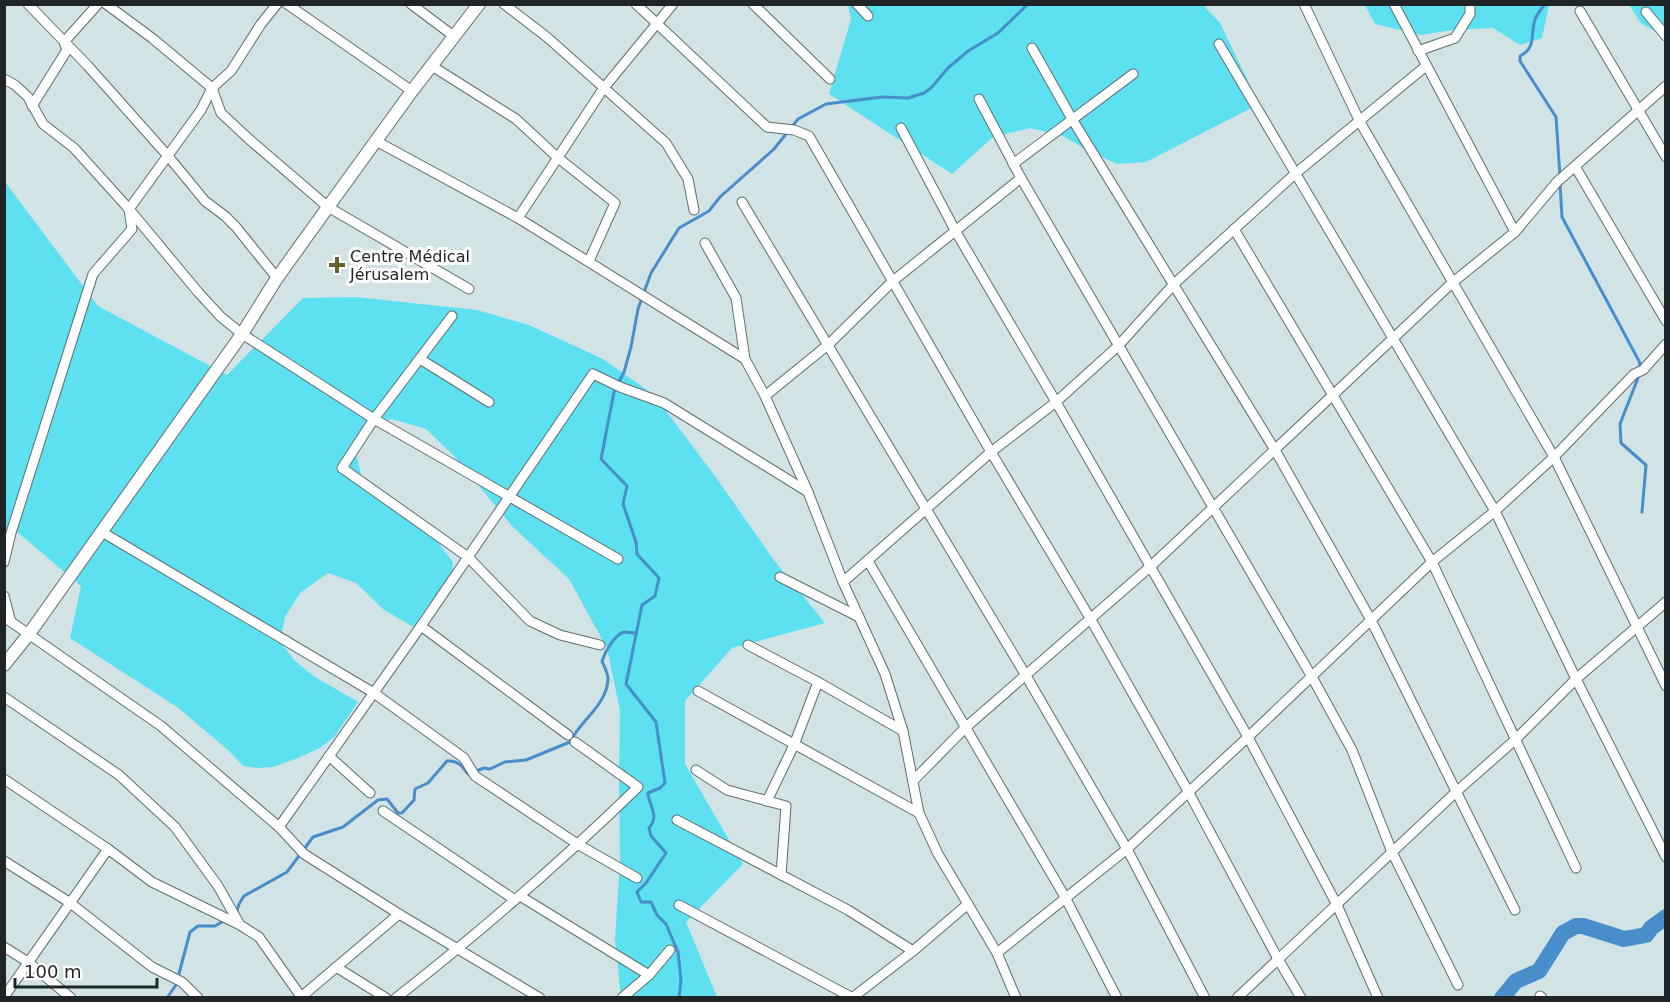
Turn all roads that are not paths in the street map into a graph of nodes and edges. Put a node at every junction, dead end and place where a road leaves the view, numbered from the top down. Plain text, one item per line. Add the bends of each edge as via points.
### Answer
1 (28, 4) edge
2 (98, 4) edge
3 (106, 4) edge
4 (277, 4) edge
5 (287, 4) edge
6 (411, 4) edge
7 (479, 4) edge
8 (504, 4) edge
9 (636, 4) edge
10 (673, 4) edge
11 (753, 4) edge
12 (857, 4) edge
13 (1394, 4) edge
14 (1470, 4) edge
15 (1305, 5) edge
16 (1580, 11) dead end
17 (1646, 12) dead end
18 (868, 16) dead end
19 (657, 24) junction
20 (1665, 36) edge
21 (454, 37) junction
22 (64, 42) junction
23 (1219, 44) dead end
24 (1032, 48) dead end
25 (1418, 51) junction
26 (432, 66) junction
27 (1426, 66) junction
28 (1133, 74) dead end
29 (4, 79) edge
30 (830, 79) dead end
31 (1665, 86) edge
32 (212, 88) junction
33 (603, 88) junction
34 (412, 91) junction
35 (979, 99) dead end
36 (32, 106) junction
37 (1639, 110) junction
38 (1072, 119) junction
39 (1360, 122) junction
40 (901, 128) dead end
41 (376, 141) junction
42 (168, 156) junction
43 (557, 157) junction
44 (1665, 157) edge
45 (1013, 164) junction
46 (1576, 168) junction
47 (1296, 173) junction
48 (1021, 178) junction
49 (742, 202) dead end
50 (328, 207) junction
51 (129, 209) junction
52 (694, 210) dead end
53 (518, 218) junction
54 (1234, 229) junction
55 (956, 232) junction
56 (1515, 232) junction
57 (705, 243) dead end
58 (589, 261) junction
59 (277, 278) junction
60 (893, 281) junction
61 (1452, 283) junction
62 (1174, 284) junction
63 (469, 289) dead end
64 (452, 316) dead end
65 (1665, 321) edge
66 (242, 334) junction
67 (1394, 339) junction
68 (829, 344) junction
69 (1665, 344) edge
70 (1118, 346) junction
71 (420, 359) junction
72 (745, 359) junction
73 (765, 396) junction
74 (1333, 396) junction
75 (489, 402) dead end
76 (1056, 402) junction
77 (375, 419) junction
78 (1275, 450) junction
79 (992, 453) junction
80 (1554, 458) junction
81 (808, 492) junction
82 (508, 498) junction
83 (926, 508) junction
84 (1214, 508) junction
85 (1496, 511) junction
86 (102, 532) junction
87 (468, 557) junction
88 (618, 559) dead end
89 (868, 561) junction
90 (4, 562) edge
91 (1432, 562) junction
92 (1151, 566) junction
93 (780, 577) dead end
94 (843, 582) junction
95 (4, 596) edge
96 (1665, 602) edge
97 (859, 617) junction
98 (7, 618) edge
99 (1090, 618) junction
100 (1371, 620) junction
101 (421, 626) junction
102 (1638, 626) junction
103 (29, 634) junction
104 (600, 645) dead end
105 (748, 645) dead end
106 (4, 665) edge
107 (1025, 674) junction
108 (1312, 677) junction
109 (1576, 679) junction
110 (818, 682) junction
111 (1665, 686) edge
112 (698, 691) dead end
113 (374, 693) junction
114 (4, 697) edge
115 (964, 728) junction
116 (903, 731) junction
117 (1248, 737) junction
118 (1516, 739) junction
119 (794, 746) junction
120 (329, 756) junction
121 (696, 770) dead end
122 (4, 779) edge
123 (913, 781) junction
124 (1188, 791) junction
125 (1456, 792) junction
126 (370, 793) dead end
127 (767, 801) junction
128 (383, 811) dead end
129 (919, 813) junction
130 (676, 820) dead end
131 (279, 827) junction
132 (579, 845) junction
133 (108, 849) junction
134 (1127, 849) junction
135 (1392, 852) junction
136 (1665, 857) edge
137 (4, 861) edge
138 (1576, 868) dead end
139 (781, 875) junction
140 (637, 878) dead end
141 (1065, 897) junction
142 (518, 898) junction
143 (69, 902) junction
144 (968, 903) junction
145 (679, 905) dead end
146 (1337, 905) junction
147 (1515, 910) dead end
148 (399, 914) junction
149 (240, 925) junction
150 (4, 947) edge
151 (458, 949) junction
152 (670, 950) dead end
153 (913, 951) junction
154 (998, 953) junction
155 (1278, 959) junction
156 (28, 962) junction
157 (336, 967) junction
158 (649, 975) junction
159 (1458, 985) dead end
160 (4, 997) edge
161 (302, 997) edge
162 (853, 997) edge
163 (71, 998) edge
164 (198, 998) edge
165 (386, 998) edge
166 (396, 998) edge
167 (540, 998) edge
168 (622, 998) edge
169 (1016, 998) edge
170 (1117, 998) edge
171 (1205, 998) edge
172 (1237, 998) edge
173 (1301, 998) edge
174 (1378, 998) edge

1 - 22 street
2 - 22 street
3 - 32 street
4 - 32 street via 231,70
5 - 34 street
6 - 21 street
7 - 21 street
8 - 33 street
9 - 19 street
10 - 19 street
11 - 30 street
12 - 18 street
13 - 25 street
14 - 25 street via 1470,14 1455,38
15 - 39 street
16 - 37 street
17 - 20 street
19 - 33 street
19 - 60 street via 767,127 809,136
21 - 26 street
22 - 36 street via 66,50
22 - 42 street
23 - 47 street
24 - 38 street
25 - 27 street
26 - 34 street
26 - 43 street via 516,119
27 - 39 street
27 - 56 street
28 - 38 street
29 - 36 street via 28,97
31 - 37 street
32 - 42 street
32 - 50 street via 221,113
33 - 43 street
33 - 52 street via 666,143 688,179
34 - 41 street
35 - 45 street
36 - 51 street via 43,124 74,148
37 - 44 street
37 - 46 street
38 - 45 street
38 - 62 street
39 - 47 street
39 - 61 street
40 - 55 street
41 - 50 street
41 - 53 street
42 - 51 street
42 - 59 street via 204,201 236,227
43 - 53 street
43 - 58 street via 615,202
45 - 48 street
46 - 56 street
46 - 65 street
47 - 54 street
47 - 67 street
48 - 55 street
48 - 70 street
49 - 68 street
50 - 59 street
50 - 63 street
51 - 66 street via 198,292
51 - 90 street via 132,229 93,274
53 - 58 street
54 - 62 street
54 - 74 street
55 - 60 street
55 - 76 street
56 - 61 street
57 - 72 street via 736,298
58 - 72 street
59 - 66 street
60 - 68 street
60 - 79 street
61 - 67 street
61 - 80 street
62 - 70 street
62 - 78 street
64 - 71 street
66 - 77 street
66 - 86 street
67 - 74 street
67 - 85 street
68 - 73 street
68 - 83 street
69 - 80 street
70 - 76 street
70 - 84 street
71 - 75 street
71 - 77 street
72 - 73 street
73 - 81 street
74 - 78 street
74 - 91 street
76 - 79 street
76 - 92 street
77 - 82 street
77 - 87 street via 342,468
78 - 84 street
78 - 100 street
79 - 83 street
79 - 99 street
80 - 85 street
80 - 102 street
81 - 82 street via 663,403 593,374
81 - 94 street
82 - 87 street
82 - 88 street
83 - 89 street
83 - 107 street
84 - 92 street
84 - 108 street
85 - 91 street
85 - 109 street
86 - 103 street
86 - 113 street
87 - 101 street
87 - 104 street via 530,621 560,635
89 - 94 street
89 - 115 street
91 - 100 street
91 - 118 street
92 - 99 street
92 - 117 street
93 - 97 street
94 - 97 street
95 - 98 street
96 - 102 street
97 - 116 street via 885,674
98 - 103 street
99 - 107 street
99 - 124 street
100 - 108 street
100 - 125 street
101 - 113 street
101 - 132 street via 638,787
102 - 109 street
102 - 111 street
103 - 106 street
103 - 131 street via 161,726
105 - 110 street
107 - 115 street
107 - 134 street
108 - 117 street
108 - 135 street via 1352,750
109 - 118 street
109 - 136 street
110 - 116 street
110 - 119 street
112 - 119 street
113 - 120 street
113 - 132 street via 464,758 473,773
114 - 149 street via 119,776 175,827 218,886
115 - 123 street
115 - 141 street
116 - 123 street
117 - 124 street
117 - 146 street
118 - 125 street
118 - 138 street
119 - 127 street
119 - 129 street
120 - 126 street
120 - 131 street
121 - 127 street via 727,790
122 - 133 street
123 - 129 street
124 - 134 street
124 - 155 street
125 - 135 street
125 - 147 street
127 - 139 street via 786,806
128 - 142 street
129 - 144 street
130 - 139 street
131 - 148 street via 302,852
132 - 140 street
132 - 142 street
133 - 143 street
133 - 149 street via 152,882
134 - 141 street
134 - 171 street
135 - 146 street
135 - 159 street
137 - 143 street
139 - 153 street via 848,910
141 - 154 street
141 - 170 street
142 - 151 street
142 - 158 street
143 - 156 street
143 - 164 street
144 - 153 street
144 - 154 street
145 - 162 street
146 - 155 street
146 - 174 street
148 - 151 street
148 - 157 street
149 - 161 street via 259,937
150 - 156 street
151 - 166 street
151 - 167 street
152 - 158 street
153 - 162 street
154 - 169 street
155 - 172 street
155 - 173 street
156 - 160 street
156 - 163 street
157 - 161 street
157 - 165 street
158 - 168 street

